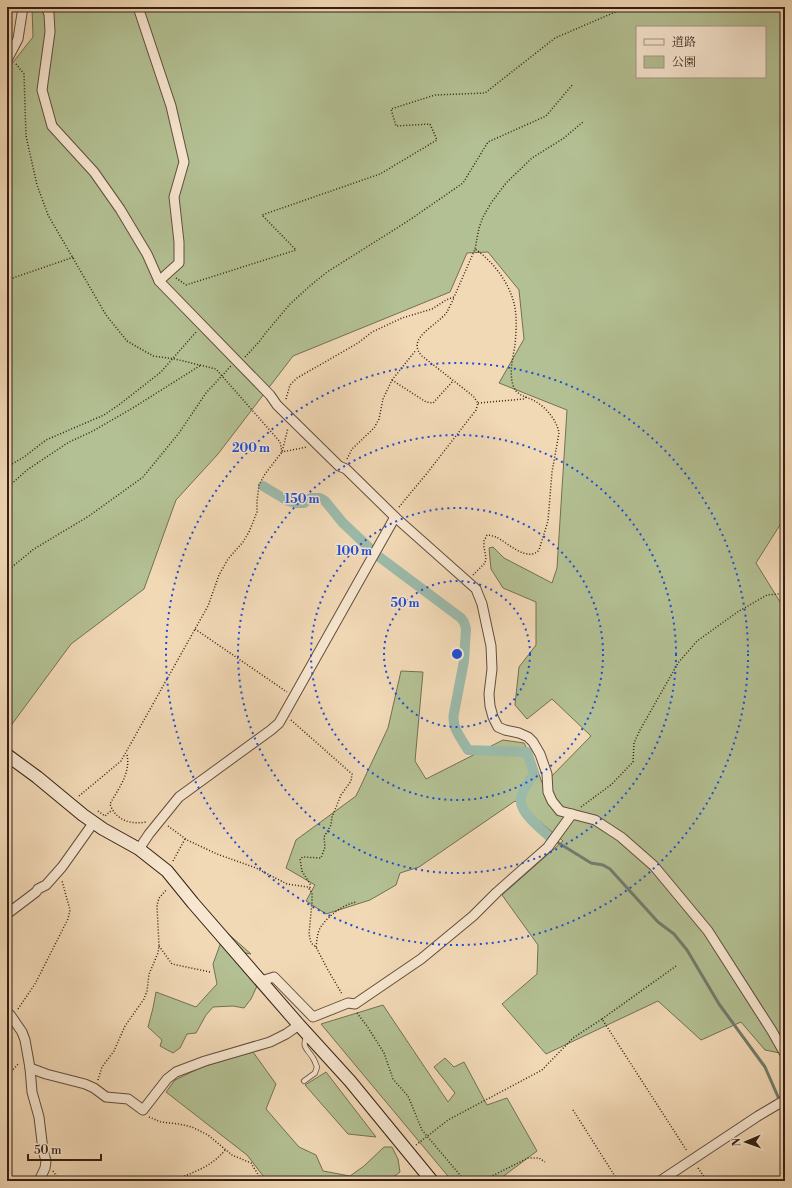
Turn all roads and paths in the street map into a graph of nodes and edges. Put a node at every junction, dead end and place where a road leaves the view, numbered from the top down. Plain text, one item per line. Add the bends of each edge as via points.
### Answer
1 (23, 7) edge
2 (46, 7) edge
3 (138, 7) edge
4 (627, 7) edge
5 (8, 58) edge
6 (573, 84) dead end
7 (475, 249) dead end
8 (74, 258) junction
9 (169, 272) junction
10 (7, 280) edge
11 (159, 281) junction
12 (454, 297) dead end
13 (203, 325) junction
14 (416, 350) junction
15 (173, 358) junction
16 (237, 362) junction
17 (201, 365) junction
18 (222, 376) junction
19 (392, 380) junction
20 (453, 381) junction
21 (526, 397) junction
22 (478, 403) junction
23 (326, 452) junction
24 (7, 467) edge
25 (343, 468) junction
26 (7, 488) edge
27 (394, 516) junction
28 (7, 571) edge
29 (467, 581) junction
30 (785, 600) edge
31 (195, 629) dead end
32 (293, 696) junction
33 (284, 714) junction
34 (7, 755) edge
35 (126, 755) dead end
36 (572, 814) junction
37 (162, 819) junction
38 (150, 821) dead end
39 (94, 822) junction
40 (185, 839) junction
41 (139, 849) junction
42 (60, 870) junction
43 (171, 876) junction
44 (310, 890) junction
45 (356, 902) dead end
46 (7, 914) edge
47 (159, 946) junction
48 (316, 947) junction
49 (676, 966) dead end
50 (210, 972) dead end
51 (261, 981) junction
52 (348, 1002) junction
53 (10, 1015) edge
54 (602, 1020) junction
55 (298, 1025) junction
56 (307, 1034) junction
57 (27, 1054) junction
58 (785, 1054) edge
59 (30, 1068) junction
60 (7, 1076) edge
61 (304, 1081) dead end
62 (94, 1088) junction
63 (785, 1100) edge
64 (143, 1110) junction
65 (573, 1110) dead end
66 (426, 1137) junction
67 (225, 1150) junction
68 (408, 1151) junction
69 (692, 1159) junction
70 (545, 1162) dead end
71 (39, 1181) edge
72 (170, 1181) edge
73 (262, 1181) edge
74 (432, 1181) edge
75 (465, 1181) edge
76 (482, 1181) edge
77 (618, 1181) edge
78 (660, 1181) edge
79 (707, 1181) edge

1 - 5 street via 18,39
2 - 11 street via 50,32 42,90 52,126 94,172 120,209 147,254
3 - 9 street via 172,106 184,162 174,196 180,242 179,263
4 - 9 path via 556,38 485,93 435,95 391,109 396,126 430,124 437,140 380,174 262,215 296,250 186,285
5 - 8 path via 24,74 26,136 37,185 48,215
6 - 16 path via 546,116 488,142 463,183 311,285 290,304 249,353
7 - 21 path via 486,256 500,272 515,307 512,382 515,391
8 - 10 path
8 - 15 path via 106,315 127,341 153,356
9 - 11 street
11 - 13 street
12 - 14 path via 446,312 420,337
13 - 15 path
13 - 16 street
14 - 19 path
14 - 20 path
15 - 17 path
15 - 24 path via 137,392 104,415 46,440
16 - 18 path
16 - 23 street
17 - 18 path via 216,369
17 - 26 path via 93,431 69,442 27,470
18 - 23 path via 280,442 282,452 306,447
18 - 28 path via 206,393 179,433 143,477
19 - 20 path via 426,402 433,403
19 - 25 path via 383,398 374,428 352,449
20 - 22 path
21 - 22 path
21 - 29 path via 535,401 554,419 559,433 552,472 548,521 539,550 531,554 516,550 496,537 487,535 484,547 485,564
22 - 27 path via 472,416
23 - 25 street
25 - 27 street
27 - 29 street
27 - 32 street
29 - 36 street via 476,589 489,634 492,669 489,694 493,716 498,727 519,733 533,742 547,774 548,792 552,801 560,811
30 - 36 path via 778,594 767,595 739,611 697,641 678,663 640,730 634,743 630,765 612,784
31 - 32 path
32 - 33 street
33 - 37 street via 271,730 179,797
33 - 44 path via 352,774 351,781 341,795 332,817 332,825 324,836 325,847 321,858 300,859
34 - 39 street
35 - 38 path via 126,775 110,804 112,810 120,818 134,824
36 - 52 street via 548,847 473,916 421,959 354,1004
36 - 58 street via 595,820 621,837 654,866 708,931
37 - 40 path via 169,828
37 - 41 street
39 - 41 street
39 - 42 street
40 - 43 path
40 - 44 path via 216,854 268,873 287,884 308,887
41 - 43 street
42 - 46 street via 46,885
42 - 53 path via 70,910 68,919 35,984
43 - 47 path via 157,905
43 - 51 street
44 - 48 path via 312,902 309,934 311,943
45 - 48 path via 343,907 327,920 320,929
47 - 50 path via 172,964
47 - 62 path via 144,999 124,1026
48 - 52 path
49 - 54 path
51 - 52 street via 274,977 313,1017
51 - 55 street
52 - 66 path via 384,1053 393,1079 408,1096
53 - 57 street via 25,1040
54 - 66 path via 573,1038 542,1070 448,1120
54 - 69 path
55 - 56 street
55 - 64 street via 270,1042 176,1072 167,1079
56 - 61 lane via 304,1042 306,1050 317,1067
56 - 68 street
57 - 59 street
57 - 60 path
59 - 62 street
59 - 71 street via 32,1092 46,1161
62 - 64 street via 106,1097 128,1098
63 - 69 street
64 - 67 path via 151,1119 201,1131
65 - 77 path
66 - 68 path
66 - 75 path
67 - 72 path via 202,1168
67 - 73 path via 251,1164
68 - 74 street
69 - 78 street
69 - 79 path
70 - 76 path via 539,1158 528,1158

